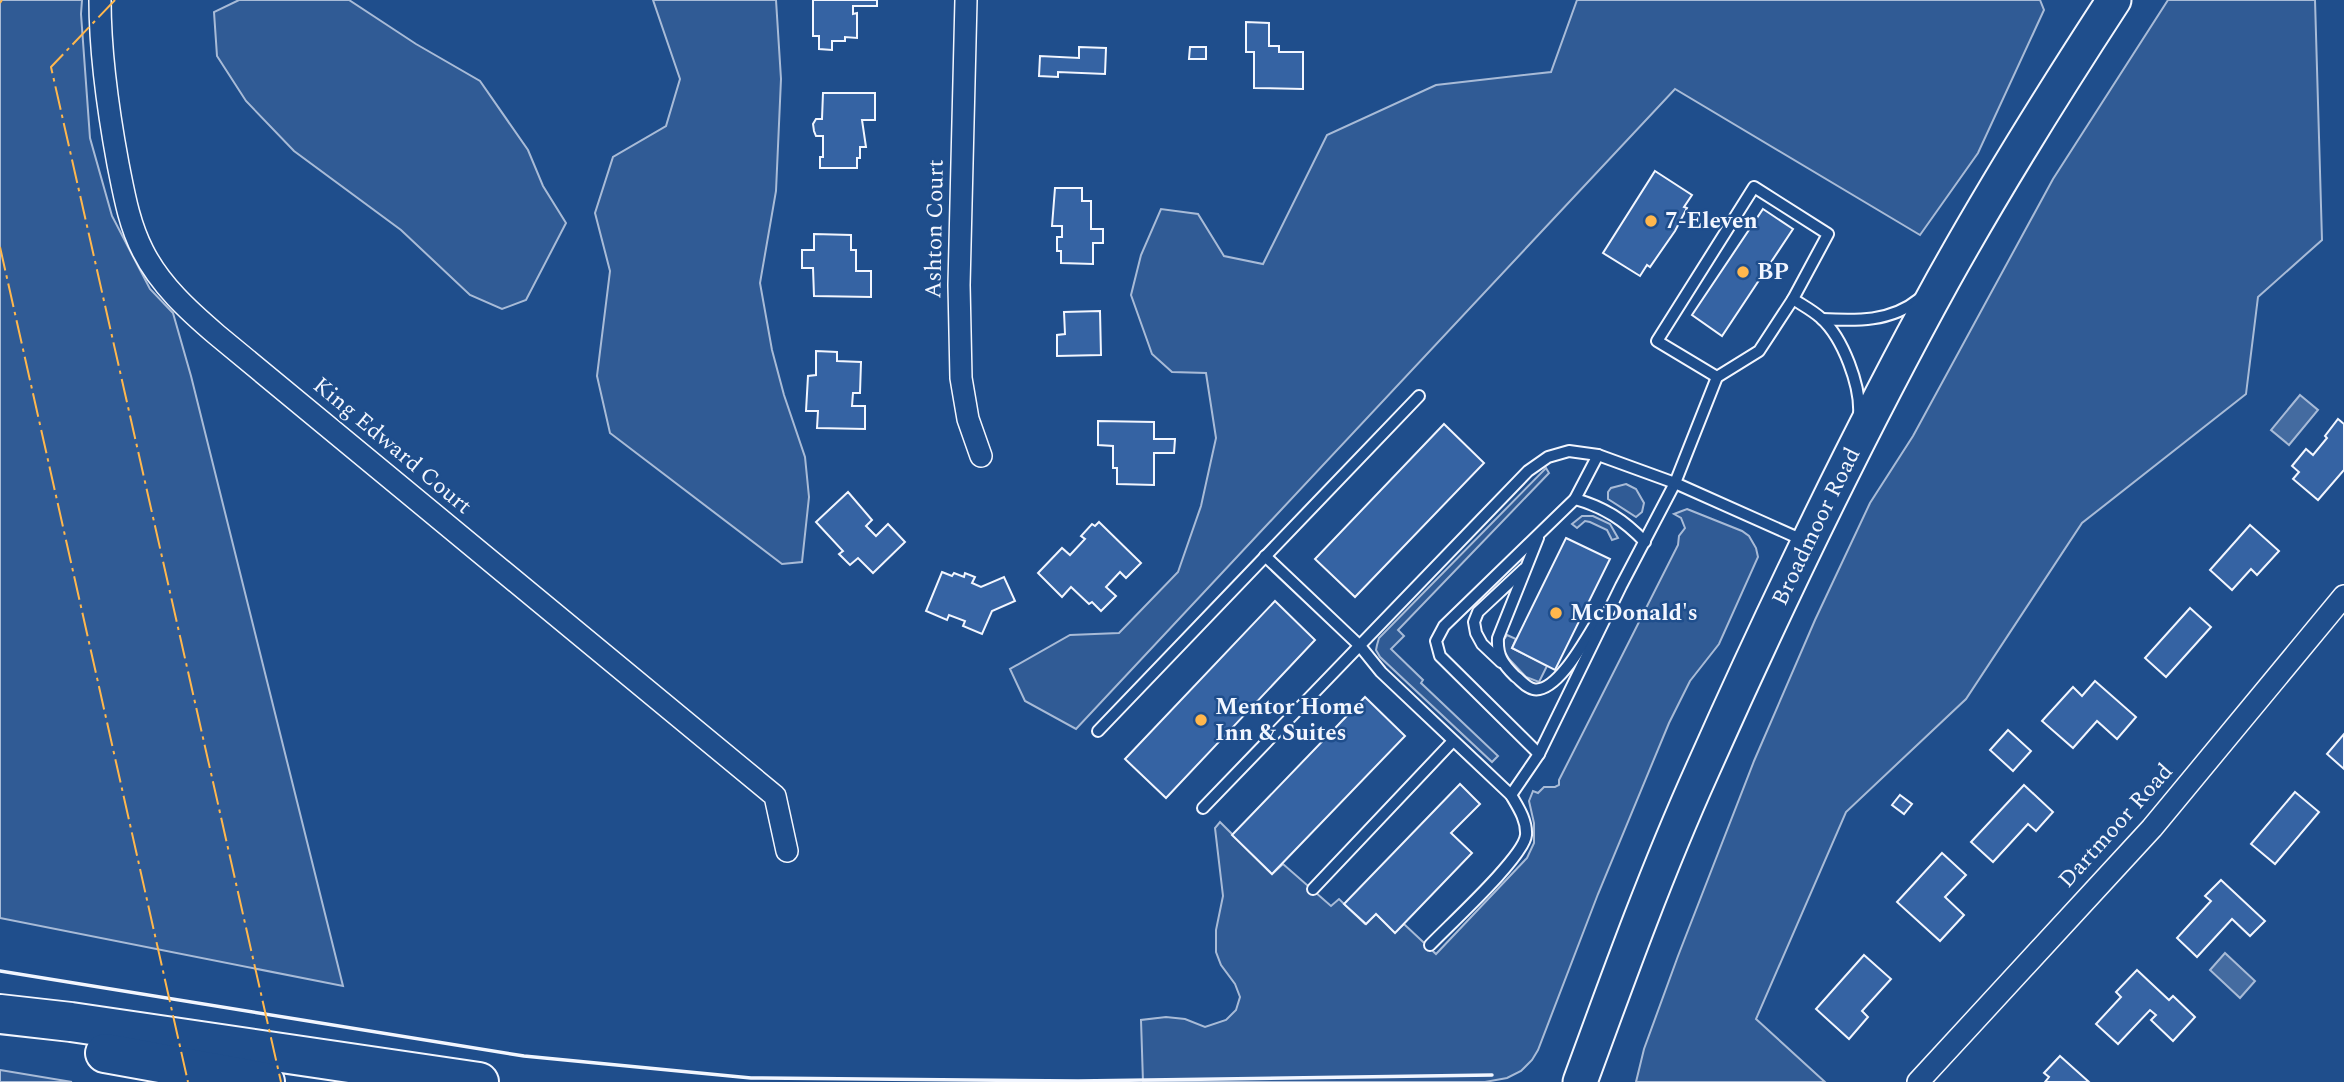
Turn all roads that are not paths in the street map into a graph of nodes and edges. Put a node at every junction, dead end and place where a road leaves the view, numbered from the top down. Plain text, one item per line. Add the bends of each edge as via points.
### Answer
1 (100, 0) edge
2 (966, 0) edge
3 (2114, 0) edge
4 (1943, 280) junction
5 (1793, 299) junction
6 (1822, 319) junction
7 (1717, 377) junction
8 (1419, 396) dead end
9 (1857, 446) junction
10 (1598, 455) junction
11 (981, 456) dead end
12 (1675, 483) junction
13 (1575, 499) junction
14 (1540, 532) junction
15 (1645, 542) junction
16 (1807, 542) junction
17 (1265, 556) junction
18 (1526, 567) junction
19 (1621, 586) junction
20 (2344, 596) edge
21 (1360, 646) junction
22 (1501, 662) junction
23 (1098, 731) dead end
24 (1453, 741) junction
25 (1539, 754) junction
26 (1511, 795) junction
27 (1203, 808) dead end
28 (787, 851) dead end
29 (1313, 889) dead end
30 (1430, 945) dead end
31 (0, 1014) edge
32 (0, 1033) edge
33 (265, 1082) edge
34 (479, 1082) edge
35 (1580, 1082) edge
36 (1918, 1082) edge

1 - 28 street, King Edward Court via 105,86 128,214 143,252 175,296 775,796
2 - 11 street, Ashton Court via 961,378
3 - 4 main road, Broadmoor Road
4 - 6 lane via 1912,305 1884,317
4 - 9 main road, Broadmoor Road
5 - 6 lane
5 - 7 lane via 1759,351
5 - 7 lane via 1828,234 1754,187 1657,341
6 - 9 lane via 1852,372 1859,406
7 - 12 lane
8 - 17 lane
9 - 16 main road, Broadmoor Road
10 - 12 lane
10 - 13 lane
10 - 21 lane via 1569,451 1548,457 1528,471
12 - 15 lane
12 - 16 lane
13 - 14 lane
13 - 15 lane via 1610,512
14 - 18 lane
14 - 25 lane via 1444,626 1436,641 1440,656
15 - 19 lane
16 - 35 main road, Broadmoor Road via 1701,773
17 - 21 lane
17 - 23 lane
18 - 22 lane via 1498,638
18 - 22 lane via 1478,612 1474,622 1482,644
19 - 22 lane via 1551,685 1527,687
19 - 25 lane
20 - 36 street, Dartmoor Road via 2152,828
21 - 24 lane
21 - 27 lane
24 - 26 lane
24 - 29 lane
25 - 26 lane
26 - 30 lane via 1523,815 1526,836 1516,856
31 - 34 highway
32 - 33 highway

